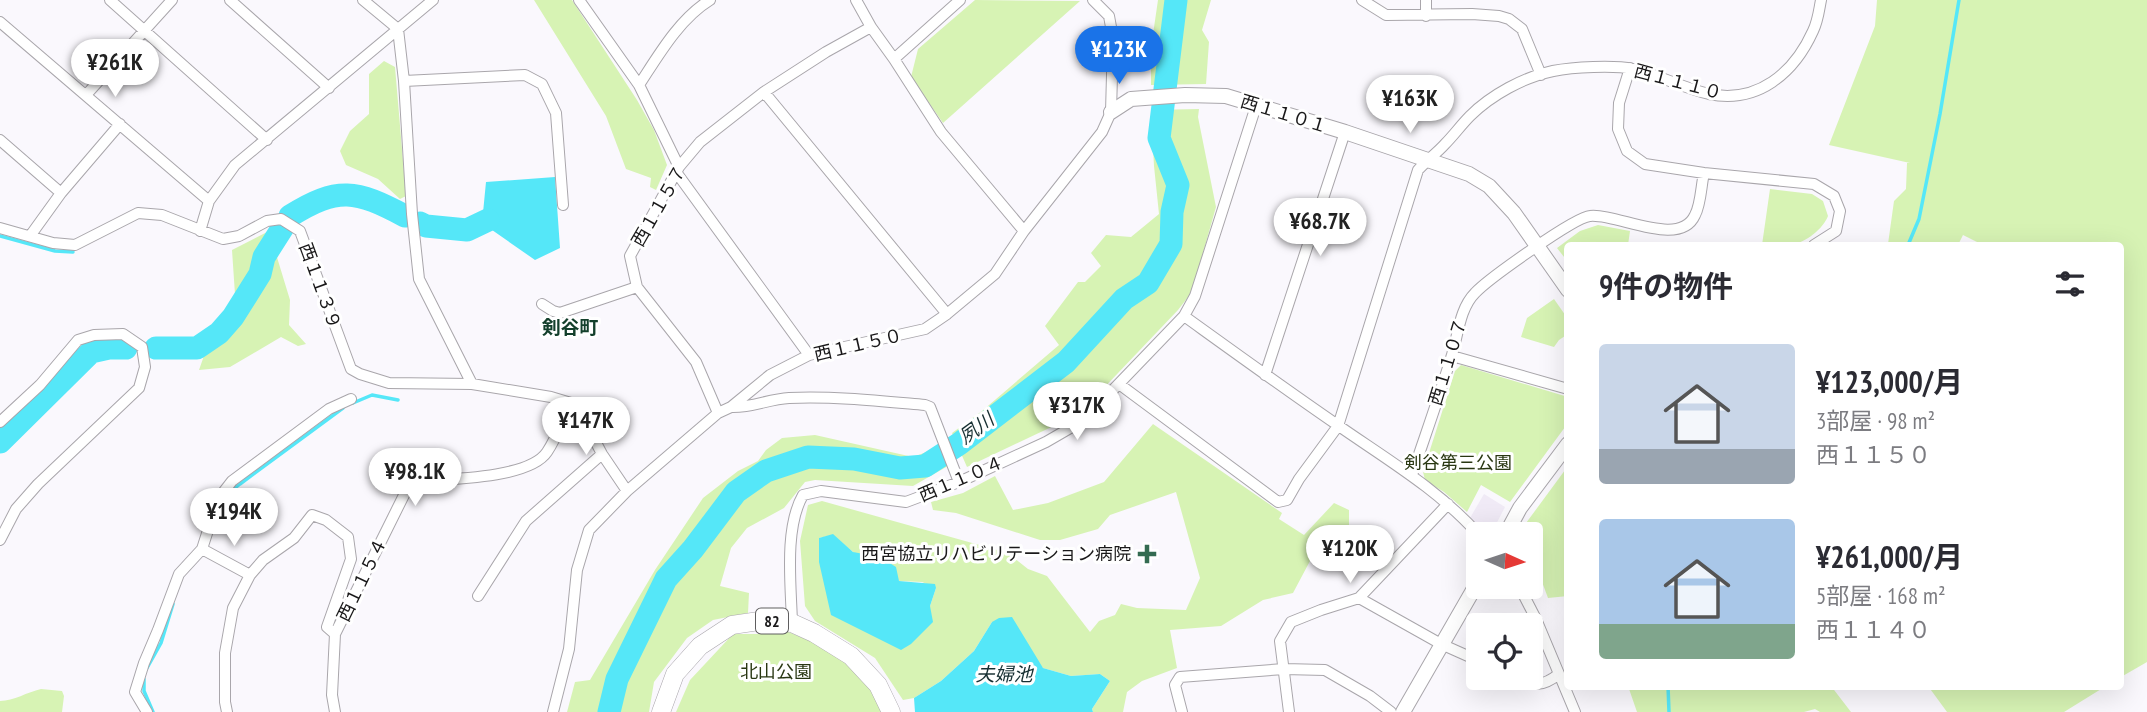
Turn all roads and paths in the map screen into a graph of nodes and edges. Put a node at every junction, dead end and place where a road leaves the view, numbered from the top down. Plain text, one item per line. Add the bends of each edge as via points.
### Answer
1 (110, 0) edge
2 (172, 0) edge
3 (230, 0) edge
4 (363, 0) edge
5 (433, 0) edge
6 (579, 0) edge
7 (710, 0) edge
8 (856, 0) edge
9 (960, 0) edge
10 (1093, 0) edge
11 (1362, 0) edge
12 (1426, 0) edge
13 (1822, 0) edge
14 (1426, 16) junction
15 (0, 22) edge
16 (871, 27) junction
17 (398, 29) junction
18 (145, 31) junction
19 (894, 59) junction
20 (1630, 68) junction
21 (1541, 75) junction
22 (404, 81) junction
23 (639, 85) junction
24 (329, 88) junction
25 (764, 92) junction
26 (86, 95) junction
27 (1256, 106) junction
28 (1111, 112) junction
29 (120, 124) junction
30 (1345, 132) junction
31 (0, 140) edge
32 (267, 140) junction
33 (1428, 159) junction
34 (678, 169) junction
35 (1704, 173) junction
36 (61, 193) junction
37 (209, 201) junction
38 (563, 205) dead end
39 (0, 228) edge
40 (200, 231) junction
41 (1024, 231) junction
42 (30, 236) junction
43 (1819, 242) edge
44 (1538, 247) junction
45 (1564, 284) edge
46 (637, 287) junction
47 (542, 304) dead end
48 (947, 314) junction
49 (1184, 316) junction
50 (809, 355) junction
51 (1452, 356) junction
52 (1265, 374) junction
53 (472, 384) junction
54 (1119, 384) junction
55 (1564, 388) edge
56 (351, 399) dead end
57 (571, 403) junction
58 (731, 407) junction
59 (718, 413) junction
60 (0, 422) edge
61 (1338, 426) junction
62 (1564, 449) edge
63 (602, 454) junction
64 (1412, 474) junction
65 (959, 482) junction
66 (627, 491) junction
67 (1448, 505) junction
68 (1466, 522) edge
69 (1512, 522) edge
70 (0, 540) edge
71 (202, 549) junction
72 (250, 575) junction
73 (478, 596) dead end
74 (1359, 598) junction
75 (1468, 599) edge
76 (1526, 599) edge
77 (792, 623) junction
78 (335, 634) junction
79 (1441, 644) junction
80 (1466, 655) edge
81 (1284, 669) junction
82 (1559, 674) junction
83 (1543, 684) edge
84 (1564, 686) edge
85 (1566, 690) edge
86 (146, 712) edge
87 (227, 712) edge
88 (335, 712) edge
89 (554, 712) edge
90 (661, 712) edge
91 (891, 712) edge
92 (1182, 712) edge
93 (1289, 712) edge
94 (1391, 712) edge
95 (1403, 712) edge
96 (1575, 712) edge

1 - 18 street
2 - 18 street
3 - 24 street
4 - 17 street
5 - 17 street
6 - 23 street
7 - 23 street via 666,44
8 - 16 street
9 - 19 street
10 - 28 street, 西１１５０ via 1109,16 1113,38
11 - 14 street via 1386,15
12 - 14 street
13 - 20 street, 西１１１０ via 1815,28 1798,59 1769,85 1752,93 1708,93
14 - 21 street via 1472,14 1509,19 1522,29
15 - 26 street
16 - 19 street
16 - 25 street, 西１１５７
17 - 22 street
17 - 24 street
18 - 26 street
18 - 32 street
19 - 41 street via 941,132
20 - 21 street, 西１１１０ via 1581,68
20 - 35 street via 1619,103 1618,129 1627,150 1645,164
21 - 33 street, 西１１１０ via 1489,100
22 - 38 street via 525,75 542,83 556,113
22 - 53 street via 419,279
23 - 34 street
24 - 32 street
25 - 34 street, 西１１５７ via 700,142
25 - 48 street
26 - 29 street
27 - 28 street, 西１１０１ via 1226,96 1185,95 1131,99
27 - 30 street, 西１１０１
27 - 49 street, 西１１０４ via 1195,296
28 - 41 street, 西１１５０ via 1102,132
29 - 36 street
29 - 37 street
30 - 33 street, 西１１０１
30 - 52 street
31 - 36 street
32 - 37 street via 235,165
33 - 44 street, 西１１０１ via 1489,186
33 - 61 street, 西１１１０ via 1418,170
34 - 46 street, 西１１５７ via 630,256
34 - 50 street
35 - 43 street via 1814,184 1833,196 1840,211 1836,231
35 - 44 street, 西１１０７ via 1696,215 1687,226 1669,230 1590,216
36 - 42 street
37 - 40 street
39 - 42 street, 西１１３９
40 - 42 street, 西１１３９ via 162,215 138,213 75,245
40 - 53 street, 西１１３９ via 223,239 278,218 300,231 351,369 389,383
41 - 48 street, 西１１５０ via 995,274
44 - 45 street, 西１１０１
44 - 51 street, 西１１０７ via 1476,292 1464,310
46 - 47 street via 560,313
46 - 59 street, 西１１５７ via 696,362
48 - 50 street, 西１１５０ via 925,330
49 - 52 street
49 - 54 street, 西１１０４
50 - 58 street, 西１１５０ via 770,375
51 - 55 street
51 - 64 street, 西１１０７
52 - 61 street
53 - 57 street
54 - 61 street, 西１１１０ via 1278,502 1287,500
54 - 65 street, 西１１０４ via 1084,420
56 - 71 street via 329,409 232,481 218,499
57 - 63 street
57 - 78 street, 西１１５４ via 546,454 527,468 416,481 406,491
58 - 59 street, 西１１５０
58 - 65 street via 786,398 925,405 930,407
59 - 66 street, 西１１５０
60 - 70 street via 78,340 123,334 142,347 145,367 139,388 38,484 16,509
61 - 64 street
62 - 69 street
63 - 66 street
63 - 73 street via 526,521
64 - 67 street
65 - 77 street, 西１１０４ via 906,502 821,491 803,495 796,507 791,553
66 - 89 street, 西１１５０ via 589,530 576,570 569,649
67 - 68 street
67 - 74 street
71 - 72 street
71 - 86 street via 178,574 144,663 135,692
72 - 78 street via 294,538 312,515 326,520 348,537 351,558 327,627
72 - 87 street via 233,608 225,653
74 - 79 street
74 - 81 street via 1291,622 1280,641
75 - 79 street
76 - 82 street
77 - 90 main road, 82 via 759,621 732,625 716,634 675,674
77 - 91 main road, 82 via 851,656 878,685
78 - 88 street, 西１１５４
79 - 80 street
79 - 95 street
81 - 92 street via 1180,677 1175,685
81 - 93 street
81 - 94 street via 1325,670
82 - 83 street
82 - 84 street
85 - 96 street

